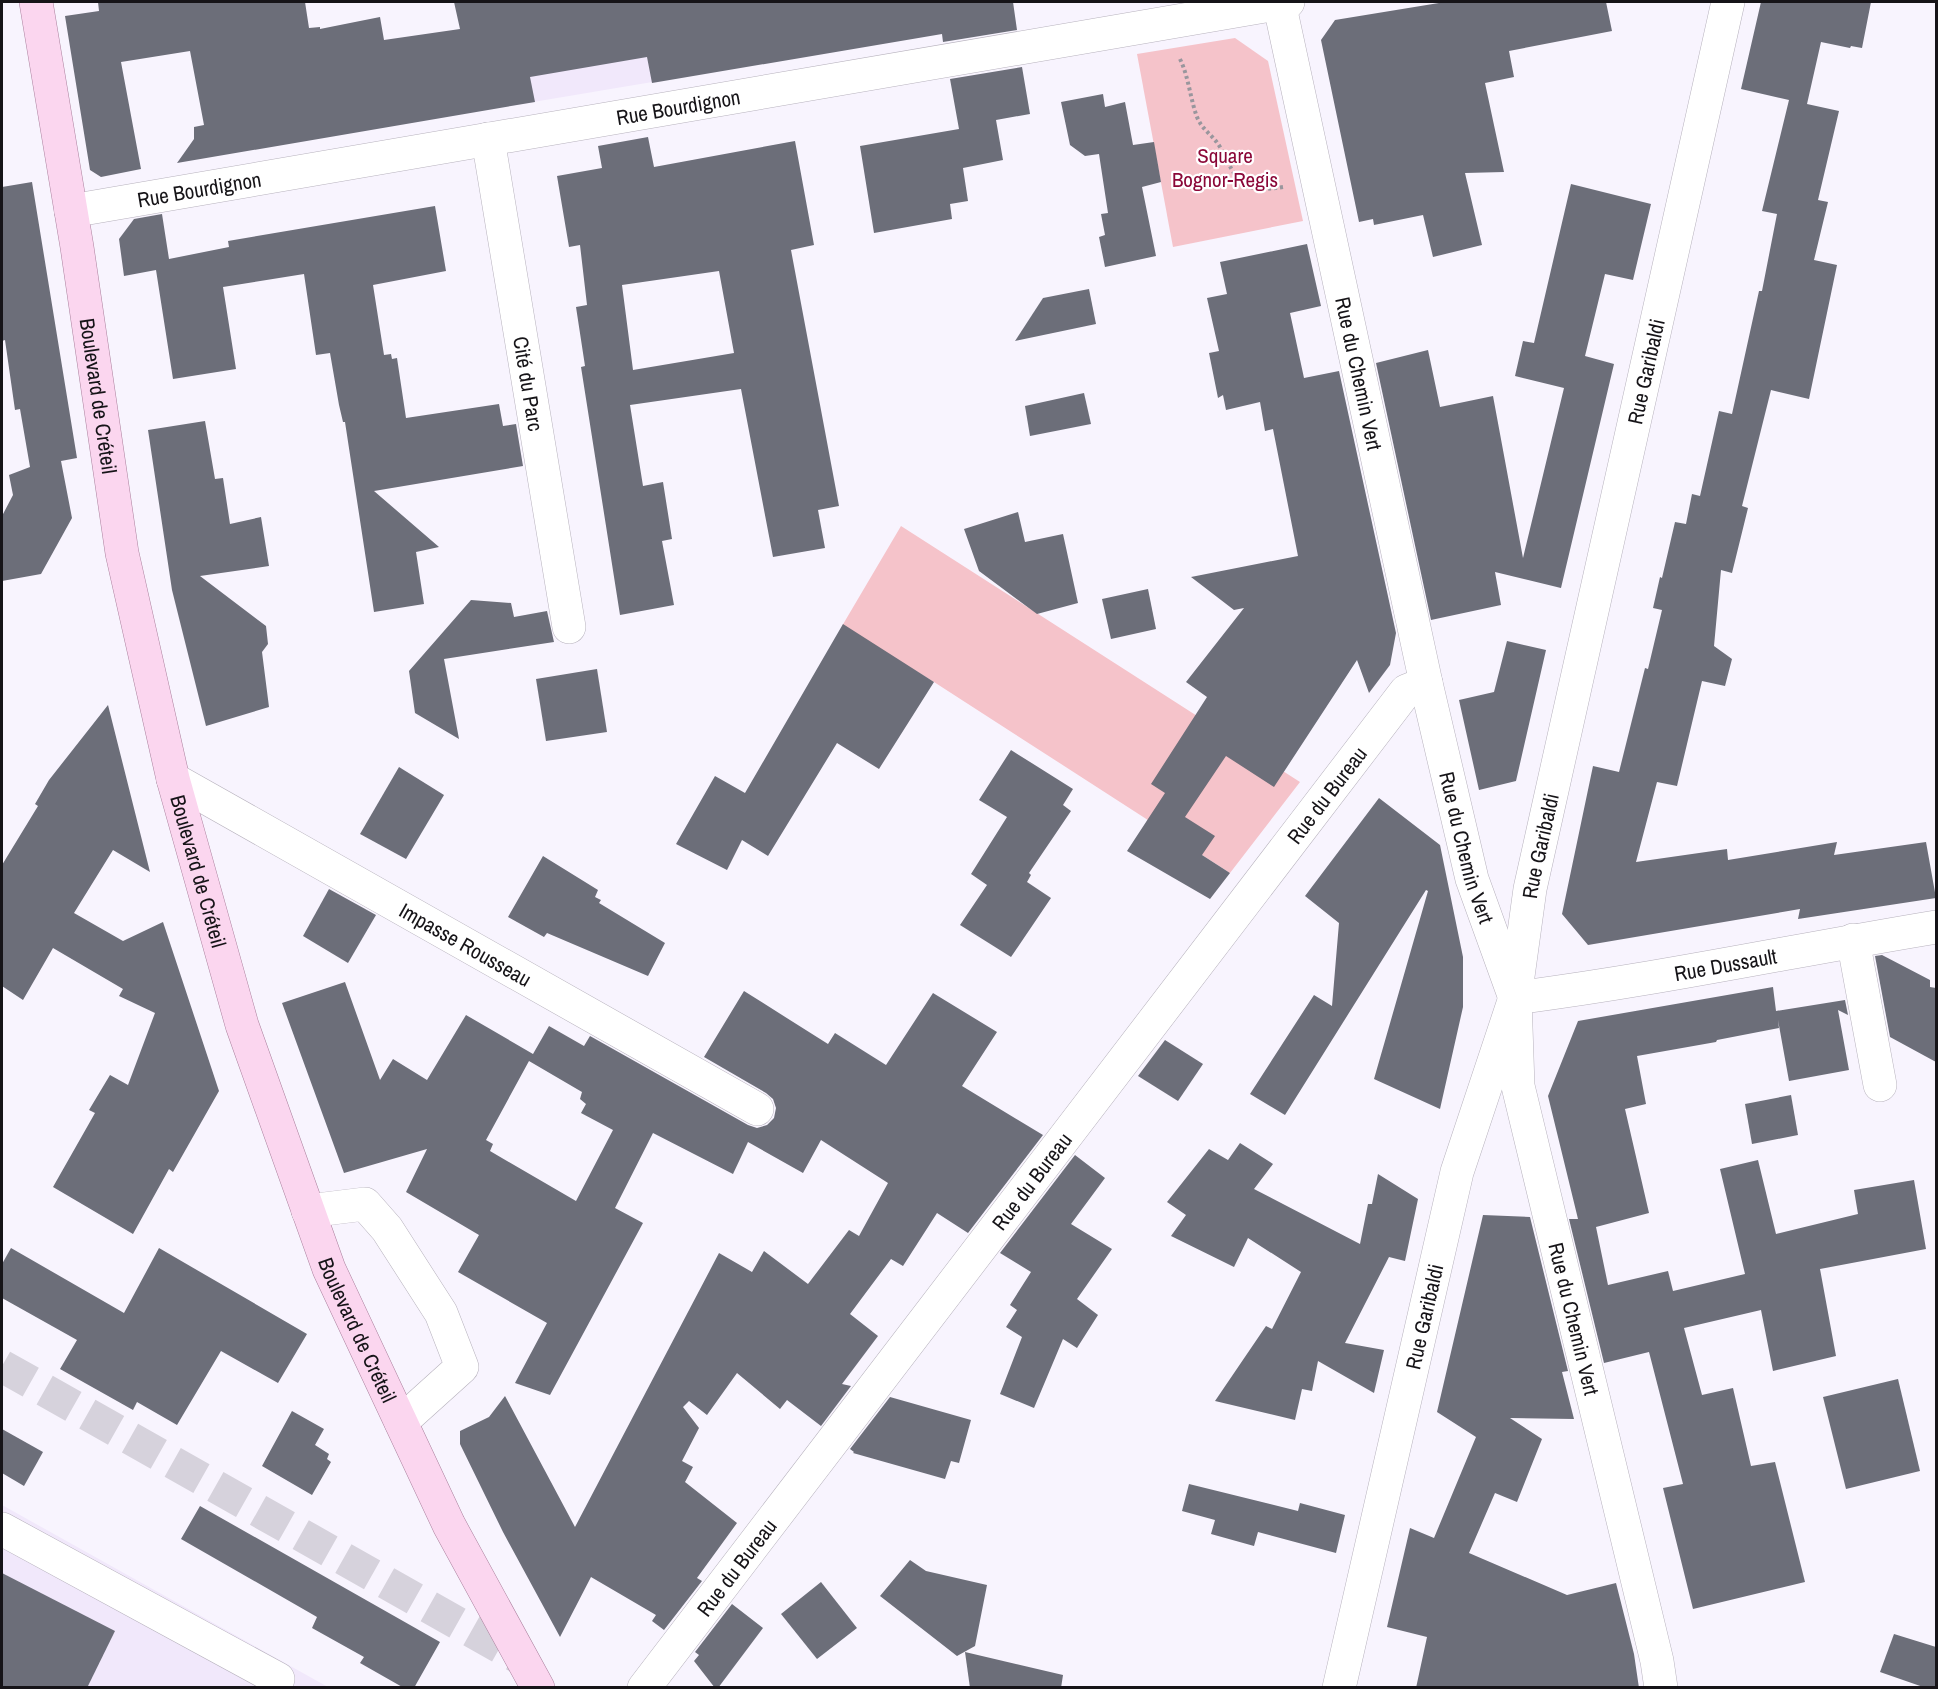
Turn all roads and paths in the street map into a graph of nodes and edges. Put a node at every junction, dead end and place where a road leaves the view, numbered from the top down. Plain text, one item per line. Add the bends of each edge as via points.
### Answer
1 (36, 2) edge
2 (1282, 2) edge
3 (1728, 2) edge
4 (1179, 55) dead end
5 (488, 139) junction
6 (1286, 187) dead end
7 (70, 211) junction
8 (568, 627) dead end
9 (1426, 684) junction
10 (173, 779) junction
11 (1933, 932) edge
12 (1853, 940) junction
13 (1515, 998) junction
14 (1880, 1085) dead end
15 (757, 1109) dead end
16 (308, 1211) junction
17 (401, 1422) junction
18 (2, 1529) edge
19 (278, 1679) dead end
20 (538, 1688) edge
21 (644, 1688) edge
22 (1339, 1688) edge
23 (1661, 1688) edge

1 - 7 main road, Boulevard de Créteil
2 - 5 street, Rue Bourdignon
2 - 9 street, Rue du Chemin Vert
3 - 13 street, Rue Garibaldi via 1530,889
4 - 6 path via 1198,119 1219,146 1233,174 1242,185 1266,190
5 - 7 street, Rue Bourdignon
5 - 8 street, Cité du Parc
7 - 10 main road, Boulevard de Créteil via 122,554
9 - 13 street, Rue du Chemin Vert via 1472,879
9 - 21 street, Rue du Bureau via 1406,691
10 - 15 street, Impasse Rousseau
10 - 16 main road, Boulevard de Créteil via 242,1025
11 - 12 street, Rue Dussault
12 - 13 street, Rue Dussault
12 - 14 street
13 - 22 street, Rue Garibaldi via 1457,1172
13 - 23 street, Rue du Chemin Vert via 1518,1086 1655,1649
16 - 17 main road, Boulevard de Créteil via 329,1269
16 - 17 street via 365,1204 387,1229 441,1313 462,1367
17 - 20 main road, Boulevard de Créteil via 449,1525
18 - 19 street

